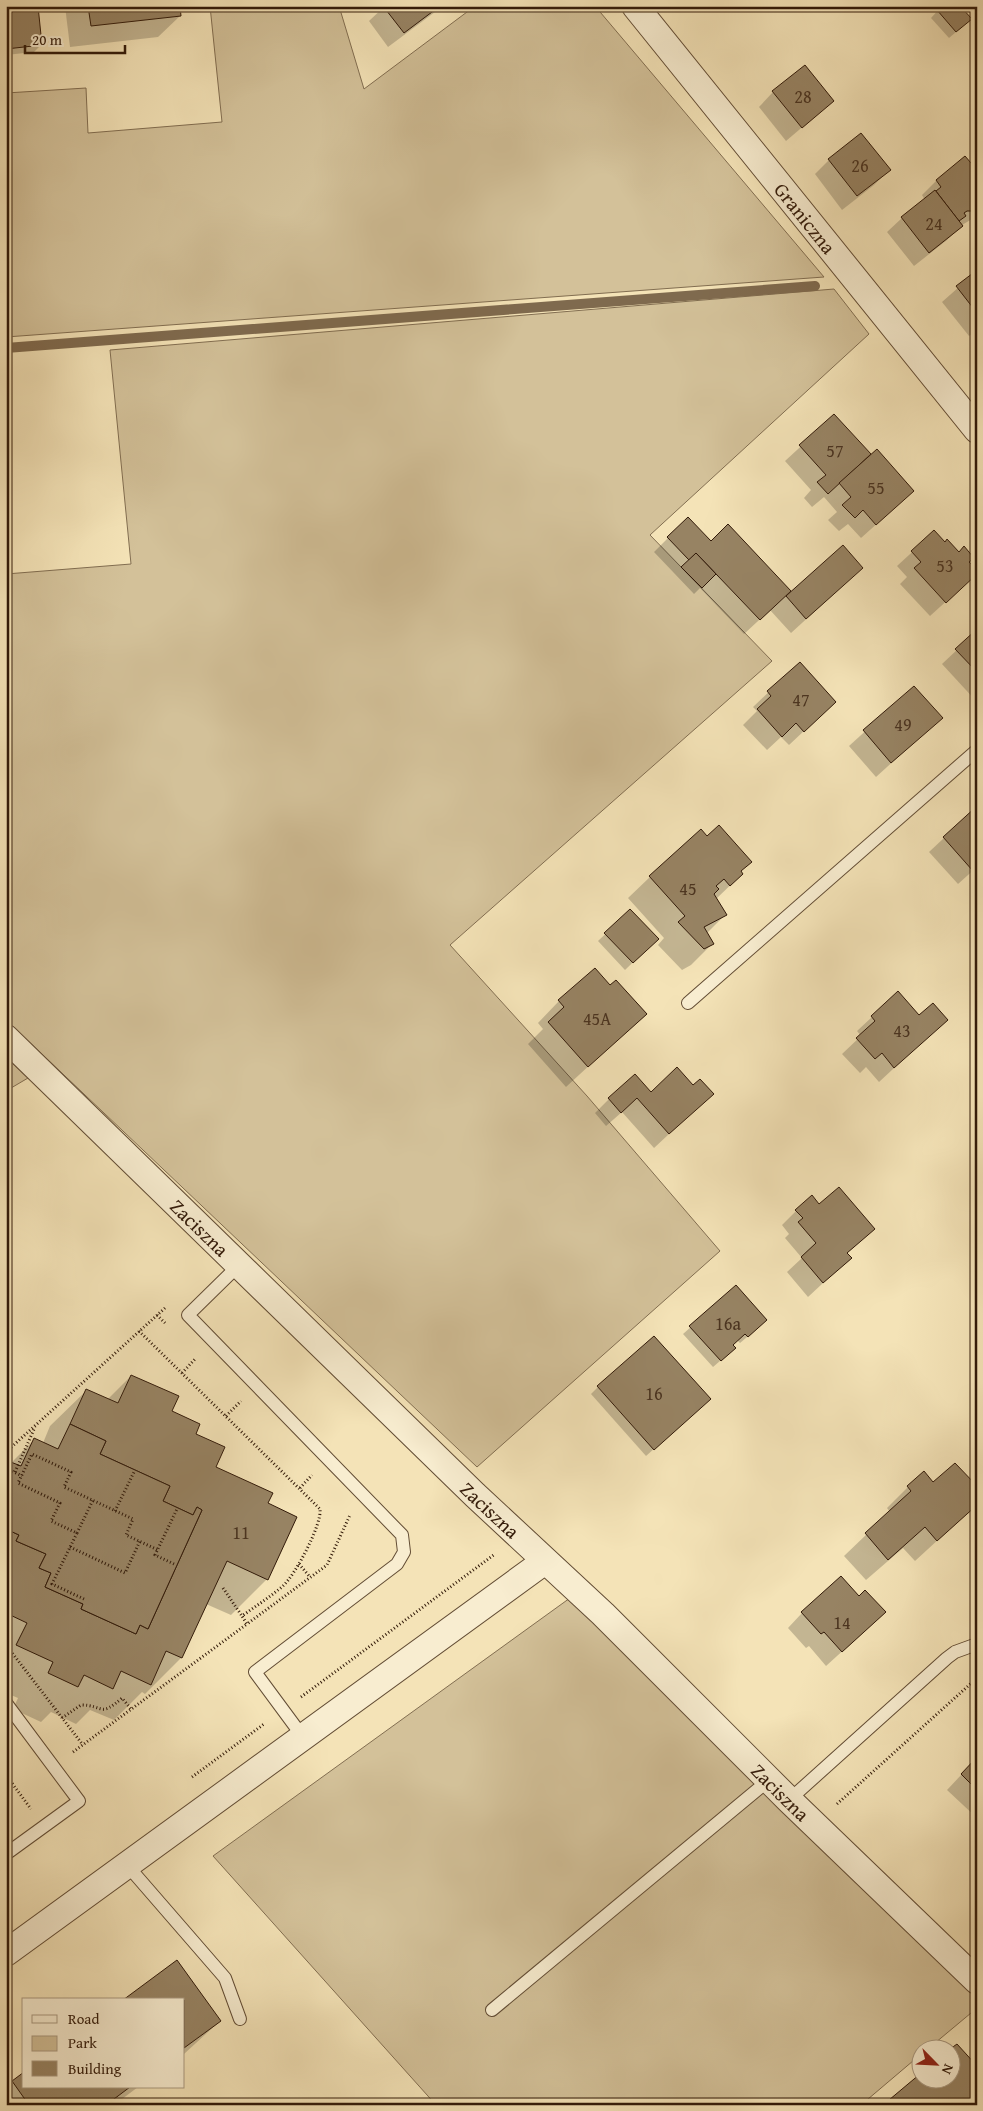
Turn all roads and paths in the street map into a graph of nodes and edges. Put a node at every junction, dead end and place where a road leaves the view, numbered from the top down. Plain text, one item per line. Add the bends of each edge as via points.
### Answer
1 (635, 6) edge
2 (977, 430) edge
3 (977, 750) edge
4 (688, 1003) dead end
5 (6, 1038) edge
6 (239, 1265) junction
7 (171, 1302) dead end
8 (139, 1331) junction
9 (198, 1356) dead end
10 (182, 1373) junction
11 (243, 1399) dead end
12 (226, 1416) junction
13 (36, 1424) junction
14 (6, 1452) edge
15 (6, 1468) edge
16 (316, 1471) dead end
17 (15, 1472) junction
18 (134, 1472) dead end
19 (22, 1476) junction
20 (300, 1488) junction
21 (93, 1500) junction
22 (177, 1509) dead end
23 (115, 1511) junction
24 (77, 1533) junction
25 (140, 1541) junction
26 (70, 1548) junction
27 (158, 1550) junction
28 (545, 1561) junction
29 (174, 1564) dead end
30 (298, 1564) junction
31 (327, 1565) dead end
32 (310, 1577) junction
33 (222, 1588) dead end
34 (84, 1599) dead end
35 (242, 1616) junction
36 (247, 1624) junction
37 (977, 1644) edge
38 (6, 1645) edge
39 (977, 1678) edge
40 (6, 1703) edge
41 (131, 1710) junction
42 (62, 1718) junction
43 (303, 1737) junction
44 (83, 1744) junction
45 (70, 1754) dead end
46 (6, 1775) edge
47 (768, 1780) junction
48 (789, 1800) junction
49 (25, 1814) dead end
50 (814, 1825) junction
51 (6, 1854) edge
52 (127, 1865) junction
53 (6, 1953) edge
54 (977, 1981) edge
55 (492, 2010) dead end
56 (240, 2019) dead end

1 - 2 street, Graniczna
3 - 4 lane
5 - 6 street, Zaciszna
6 - 28 street, Zaciszna
6 - 43 lane via 188,1315 402,1535 404,1552 397,1564 256,1672
7 - 8 path
8 - 10 path
8 - 13 path
9 - 10 path
10 - 12 path
11 - 12 path
12 - 20 path
13 - 14 path
13 - 17 path
15 - 17 path
16 - 20 path
17 - 19 path
18 - 23 path
19 - 21 path via 32,1454 70,1472 64,1487
19 - 24 path via 18,1483 60,1503 51,1521
20 - 30 path via 317,1504 320,1514
21 - 23 path
21 - 24 path
22 - 27 path
23 - 25 path via 133,1520 126,1535
24 - 26 path
25 - 26 path via 125,1573
25 - 27 path
26 - 34 path via 52,1584
27 - 29 path via 155,1555
28 - 43 street
28 - 47 street, Zaciszna via 603,1614
30 - 32 path
30 - 35 path via 285,1585
31 - 32 path
32 - 36 path
33 - 35 path
35 - 36 path
36 - 41 path
37 - 48 lane via 947,1658
38 - 42 path
39 - 50 path
40 - 51 lane via 79,1801
41 - 42 path via 122,1698 112,1707 102,1710 81,1705
41 - 44 path
42 - 44 path
43 - 52 street
44 - 45 path
46 - 49 path via 32,1809
47 - 48 street, Zaciszna
47 - 55 lane
48 - 50 street, Zaciszna
50 - 54 street, Zaciszna
52 - 53 street
52 - 56 lane via 225,1978

